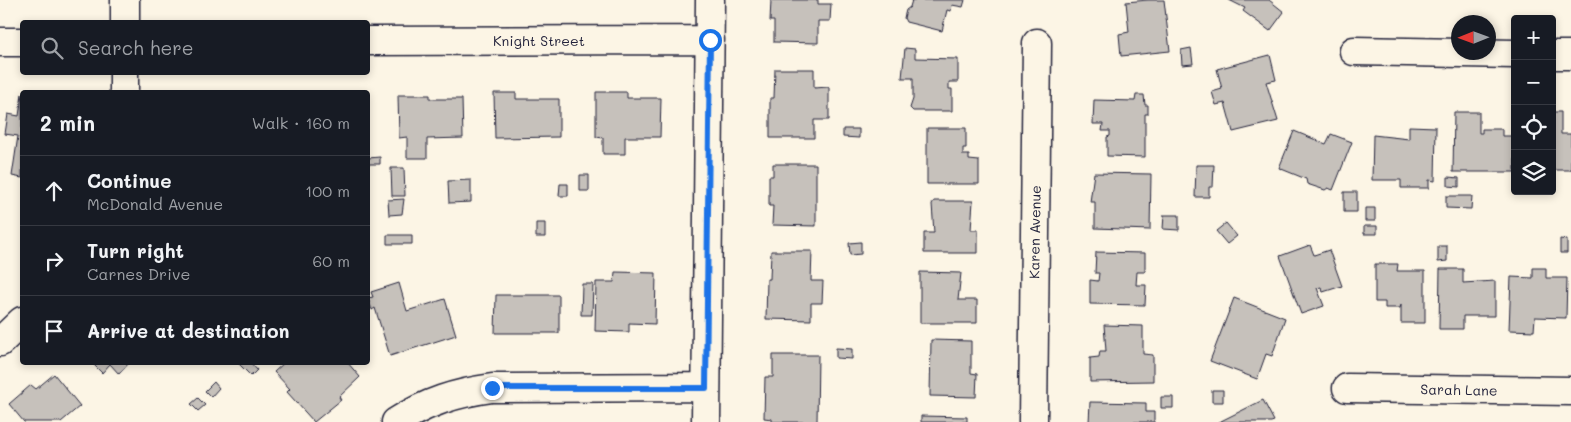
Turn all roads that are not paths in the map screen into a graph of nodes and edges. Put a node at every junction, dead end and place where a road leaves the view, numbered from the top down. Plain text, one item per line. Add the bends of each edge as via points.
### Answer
1 (125, 0) edge
2 (710, 0) edge
3 (125, 20) edge
4 (710, 40) junction
5 (370, 41) edge
6 (0, 42) edge
7 (20, 42) edge
8 (1037, 42) dead end
9 (1354, 51) dead end
10 (1511, 54) edge
11 (1556, 55) edge
12 (1571, 55) edge
13 (124, 75) edge
14 (124, 90) edge
15 (20, 323) edge
16 (0, 342) edge
17 (706, 388) junction
18 (1347, 388) dead end
19 (1571, 391) edge
20 (396, 422) edge
21 (706, 422) edge
22 (1033, 422) edge

1 - 3 street
2 - 4 street
4 - 5 street, Knight Street
4 - 17 street
6 - 7 street
8 - 22 street, Karen Avenue
9 - 10 street
11 - 12 street
13 - 14 street
15 - 16 street
17 - 20 street via 492,388 460,392 427,403
17 - 21 street
18 - 19 street, Sarah Lane

